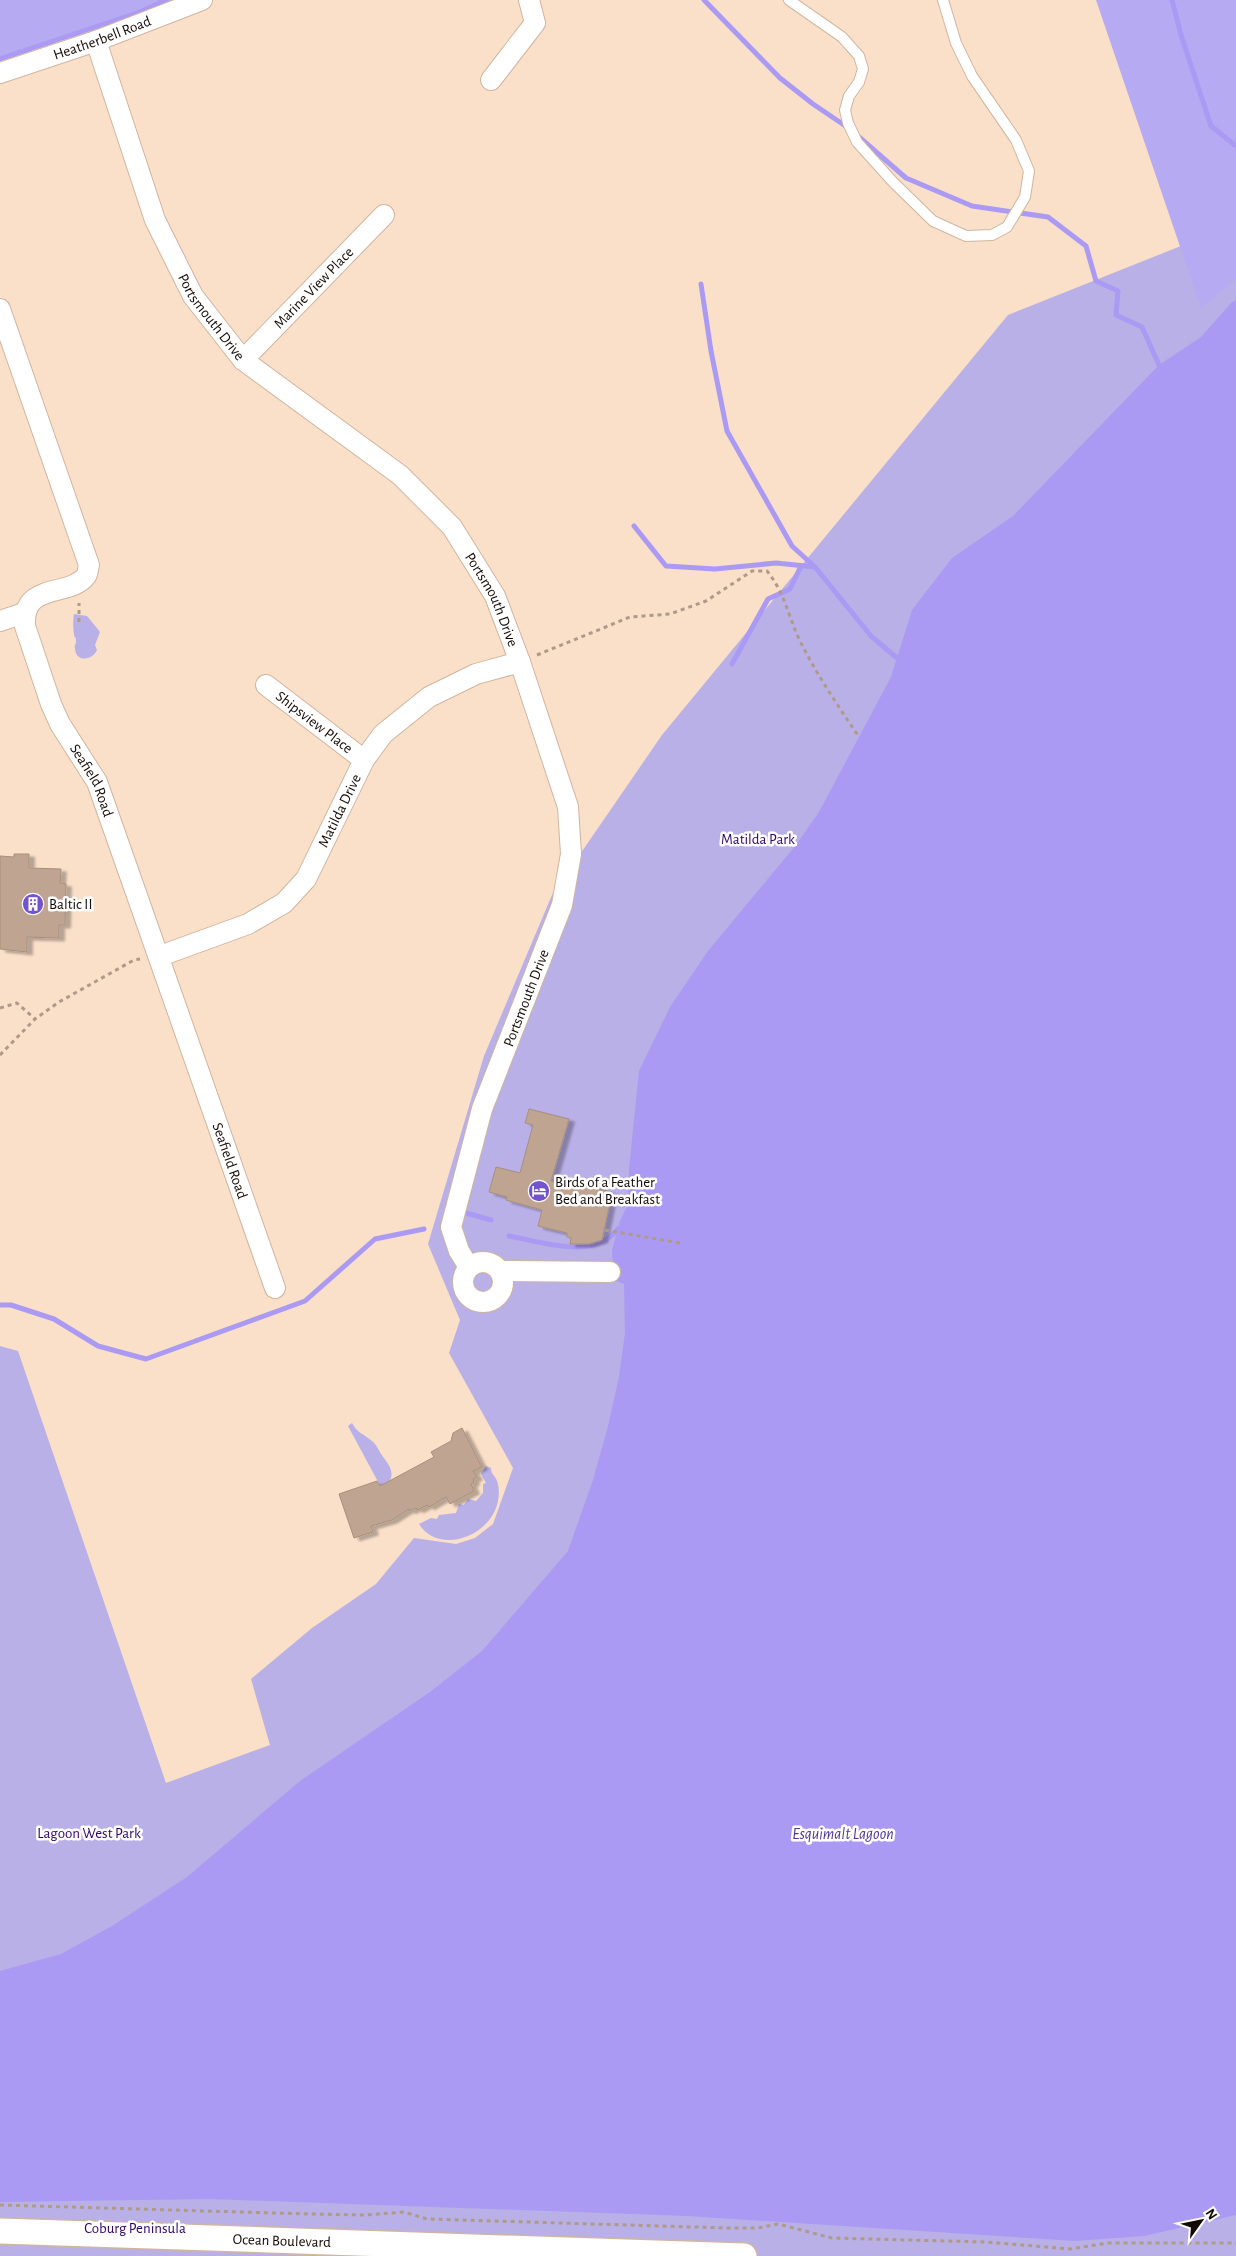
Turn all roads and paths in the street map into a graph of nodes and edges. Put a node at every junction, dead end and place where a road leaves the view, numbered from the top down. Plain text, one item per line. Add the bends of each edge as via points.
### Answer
1 (202, 0) edge
2 (529, 0) edge
3 (789, 0) edge
4 (943, 0) edge
5 (96, 41) junction
6 (0, 73) edge
7 (491, 80) dead end
8 (384, 216) dead end
9 (0, 309) edge
10 (243, 360) junction
11 (79, 594) dead end
12 (24, 613) junction
13 (0, 621) edge
14 (79, 622) dead end
15 (520, 662) junction
16 (266, 685) dead end
17 (859, 737) dead end
18 (364, 760) junction
19 (160, 956) junction
20 (0, 1008) edge
21 (36, 1019) junction
22 (0, 1055) edge
23 (605, 1230) dead end
24 (680, 1243) dead end
25 (470, 1268) junction
26 (500, 1271) junction
27 (610, 1272) dead end
28 (275, 1288) dead end
29 (0, 2205) edge
30 (0, 2232) edge
31 (1236, 2243) edge
32 (744, 2256) edge

1 - 5 street, Heatherbell Road
2 - 7 street via 535,23
3 - 4 lane via 842,37 859,56 863,69 859,82 848,96 845,110 857,142 934,221 966,236 992,235 1007,227 1021,205 1029,171 1016,140 972,76 956,43
5 - 6 street, Heatherbell Road
5 - 10 street, Portsmouth Drive via 155,220 192,296
8 - 10 street, Marine View Place
9 - 12 street via 89,565 86,576 35,598
10 - 15 street, Portsmouth Drive via 400,476 452,527 495,596
11 - 14 path
12 - 13 street
12 - 19 street, Seafield Road via 25,626 51,704 97,782
15 - 17 path via 630,617 670,614 706,601 752,571 767,571 778,584 817,675
15 - 18 street, Matilda Drive via 476,674 429,697 383,734
15 - 25 street, Portsmouth Drive via 568,807 571,854 562,905 482,1109 460,1188 451,1227 459,1251
16 - 18 street, Shipsview Place
18 - 19 street, Matilda Drive via 306,880 284,903 248,924
19 - 21 path via 134,960 59,1002
19 - 28 street, Seafield Road
20 - 21 path via 17,1003
21 - 22 path
23 - 24 path
25 - 26 street via 486,1262
25 - 26 street via 464,1277 464,1288 469,1297 478,1302 494,1300 502,1292 504,1281
26 - 27 street
29 - 31 path via 366,2215 404,2212 427,2219 728,2228 778,2224 832,2238 986,2242 1070,2249 1108,2243
30 - 32 street, Ocean Boulevard

